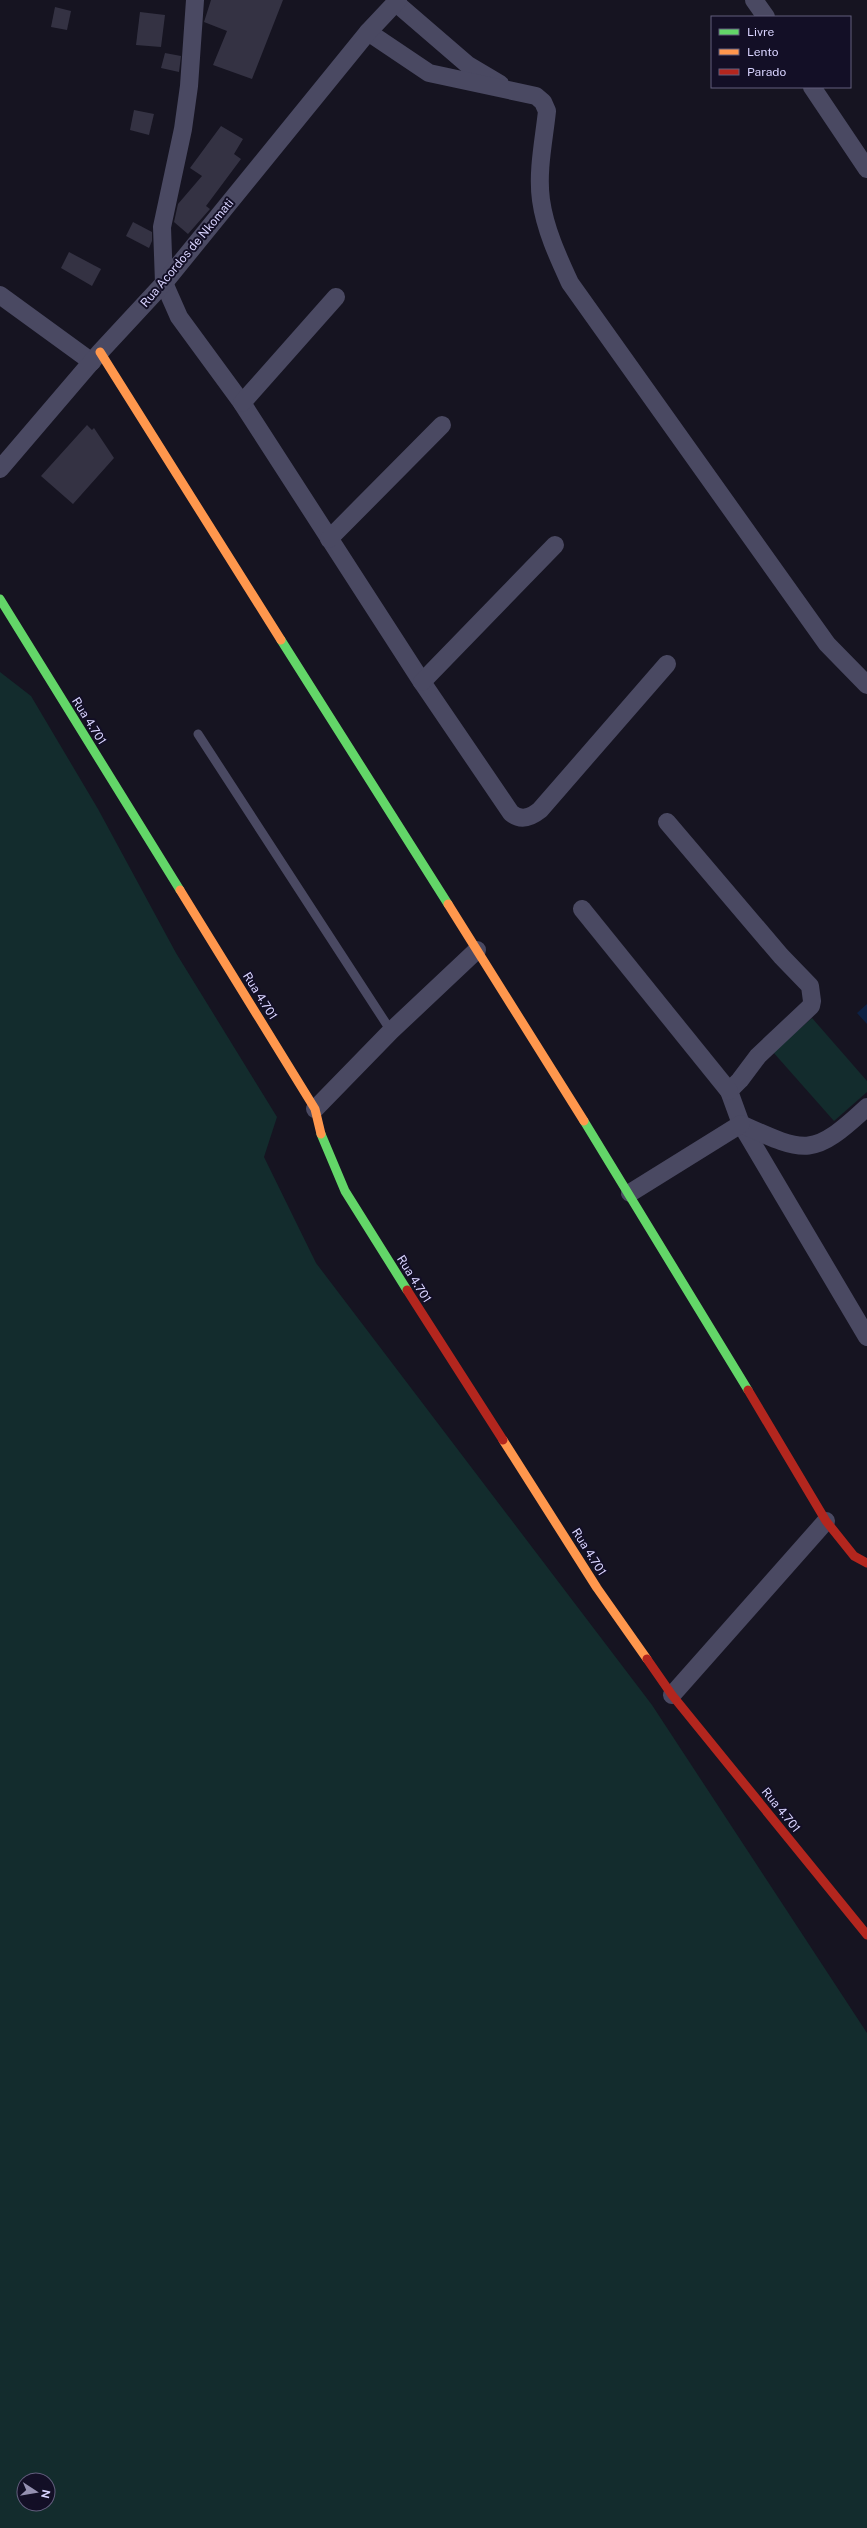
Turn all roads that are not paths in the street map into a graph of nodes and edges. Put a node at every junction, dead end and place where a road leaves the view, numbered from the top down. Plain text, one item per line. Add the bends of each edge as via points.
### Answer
1 (195, 0) edge
2 (754, 0) edge
3 (397, 1) edge
4 (765, 16) edge
5 (368, 32) junction
6 (506, 88) junction
7 (813, 88) edge
8 (867, 169) edge
9 (164, 283) junction
10 (0, 295) edge
11 (336, 297) dead end
12 (96, 357) junction
13 (242, 403) junction
14 (442, 424) dead end
15 (0, 468) edge
16 (329, 539) junction
17 (555, 544) dead end
18 (0, 599) edge
19 (667, 664) dead end
20 (865, 680) edge
21 (422, 682) junction
22 (198, 734) dead end
23 (667, 822) dead end
24 (582, 909) dead end
25 (477, 950) junction
26 (391, 1030) junction
27 (729, 1091) junction
28 (867, 1107) edge
29 (315, 1109) junction
30 (741, 1124) junction
31 (630, 1193) junction
32 (867, 1337) edge
33 (826, 1521) junction
34 (867, 1563) edge
35 (672, 1695) junction
36 (867, 1935) edge

1 - 9 street via 183,129 162,226
2 - 4 street
3 - 5 street, Rua Acordos de Nkomati
3 - 6 street via 468,65
5 - 6 street via 429,73
5 - 9 street, Rua Acordos de Nkomati
6 - 20 street via 536,96 543,102 547,112 540,174 541,199 547,229 570,283 827,644
7 - 8 street
9 - 12 street, Rua Acordos de Nkomati
9 - 13 street via 179,317
10 - 12 street
11 - 13 street
12 - 15 street, Rua Acordos de Nkomati
12 - 25 street
13 - 16 street
14 - 16 street
16 - 21 street
17 - 21 street
18 - 29 street, Rua 4.701
19 - 21 street via 540,810 533,816 524,818 511,813
22 - 26 lane
23 - 27 street via 781,956 810,986 812,993 811,1006 758,1056
24 - 27 street
25 - 26 street
25 - 31 street
26 - 29 street
27 - 30 street
28 - 30 street via 838,1134 815,1146 796,1146
29 - 35 street, Rua 4.701 via 323,1145 334,1172 396,1276 512,1452 597,1588
30 - 31 street
30 - 32 street
31 - 33 street
33 - 34 street via 854,1556
33 - 35 street
35 - 36 street, Rua 4.701

